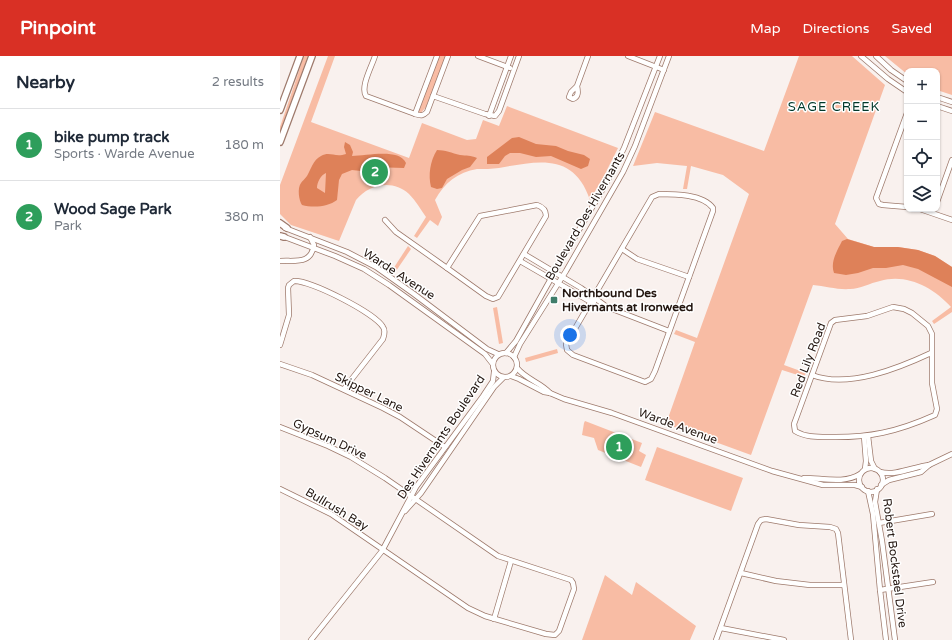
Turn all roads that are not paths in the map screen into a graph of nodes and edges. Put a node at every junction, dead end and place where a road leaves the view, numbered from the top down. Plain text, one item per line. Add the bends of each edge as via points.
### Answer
1 (300, 56) edge
2 (312, 56) edge
3 (375, 56) edge
4 (437, 56) edge
5 (448, 56) edge
6 (478, 56) edge
7 (511, 56) edge
8 (519, 56) edge
9 (588, 56) edge
10 (628, 56) edge
11 (660, 56) edge
12 (669, 56) edge
13 (861, 56) edge
14 (876, 56) edge
15 (656, 66) junction
16 (507, 67) junction
17 (514, 70) junction
18 (664, 70) junction
19 (904, 80) edge
20 (577, 86) dead end
21 (904, 90) edge
22 (433, 96) junction
23 (940, 97) edge
24 (952, 102) edge
25 (940, 107) edge
26 (280, 110) edge
27 (952, 111) edge
28 (415, 114) junction
29 (489, 116) junction
30 (904, 121) edge
31 (280, 142) edge
32 (952, 160) edge
33 (940, 194) edge
34 (904, 207) edge
35 (936, 212) edge
36 (385, 220) dead end
37 (952, 220) edge
38 (280, 224) edge
39 (287, 228) joint
40 (281, 236) edge
41 (310, 237) junction
42 (314, 248) junction
43 (622, 249) junction
44 (524, 254) junction
45 (280, 261) edge
46 (520, 261) junction
47 (447, 268) junction
48 (554, 272) junction
49 (562, 277) junction
50 (689, 277) junction
51 (550, 279) junction
52 (558, 284) junction
53 (592, 299) junction
54 (670, 331) junction
55 (280, 345) edge
56 (506, 353) junction
57 (931, 353) junction
58 (498, 354) junction
59 (514, 357) junction
60 (492, 363) junction
61 (280, 364) edge
62 (517, 368) junction
63 (494, 372) junction
64 (812, 375) junction
65 (511, 376) junction
66 (503, 378) junction
67 (344, 389) junction
68 (550, 393) junction
69 (280, 427) edge
70 (866, 436) junction
71 (444, 447) junction
72 (952, 454) edge
73 (929, 465) junction
74 (875, 469) junction
75 (865, 470) junction
76 (880, 472) junction
77 (860, 474) junction
78 (800, 478) junction
79 (881, 485) junction
80 (862, 487) junction
81 (280, 489) edge
82 (877, 490) junction
83 (868, 491) junction
84 (411, 496) junction
85 (416, 500) junction
86 (402, 514) junction
87 (932, 514) dead end
88 (879, 523) junction
89 (382, 551) junction
90 (511, 561) junction
91 (741, 572) junction
92 (933, 582) dead end
93 (844, 585) junction
94 (880, 590) junction
95 (889, 590) junction
96 (494, 619) junction
97 (721, 628) junction
98 (311, 640) edge
99 (716, 640) edge
100 (784, 640) edge
101 (850, 640) edge
102 (886, 640) edge
103 (894, 640) edge

1 - 26 main road
2 - 31 main road
3 - 28 street via 364,85 363,91 366,96
4 - 28 street
5 - 22 street
6 - 16 street
7 - 16 street
8 - 17 street
9 - 20 street
10 - 15 street
11 - 15 street, Boulevard Des Hivernants
12 - 18 street, Boulevard Des Hivernants
13 - 21 street
14 - 19 street
15 - 18 street
15 - 48 street, Boulevard Des Hivernants via 618,162
16 - 17 street
16 - 29 street
17 - 29 street via 499,111 495,116
18 - 49 street, Boulevard Des Hivernants via 630,158
22 - 28 street via 424,115
22 - 29 street
23 - 24 street
25 - 27 street
30 - 34 street via 876,198 879,204
32 - 33 street
35 - 37 street
36 - 47 street via 396,232
38 - 39 main road
39 - 41 street, Warde Avenue
40 - 42 street, Warde Avenue
41 - 42 street
41 - 58 street, Warde Avenue via 376,267 487,349
42 - 45 street via 308,258 300,261
42 - 60 street, Warde Avenue via 351,263 389,284 485,354
43 - 50 street via 637,259
43 - 50 street via 655,195 681,194 702,200 711,205 712,211
43 - 53 street
44 - 46 street
44 - 47 street via 546,216 545,210 537,205 480,216
44 - 48 street
46 - 47 street via 498,297 493,299
46 - 51 street
48 - 49 street
48 - 51 street, Boulevard Des Hivernants
49 - 52 street, Boulevard Des Hivernants
49 - 53 street
50 - 54 street
51 - 52 street
51 - 56 street, Boulevard Des Hivernants via 516,341
52 - 53 street
52 - 59 street, Boulevard Des Hivernants
53 - 54 street via 613,310
53 - 54 street via 566,344 570,353 586,360 643,382 649,381
55 - 67 street via 289,315 288,285 294,281 332,294 369,315 384,328 383,339
56 - 58 street
56 - 59 street
57 - 64 street via 878,374 836,379
57 - 64 street, Red Lily Road via 932,334 928,326 912,313 893,307 867,316 835,320 831,323
57 - 70 street, Red Lily Road via 932,383 938,409 935,415 911,426
58 - 60 street
59 - 62 street
60 - 63 street
61 - 67 street, Skipper Lane
62 - 65 street
62 - 68 street, Warde Avenue
63 - 66 street
63 - 71 street, Des Hivernants Boulevard via 486,392
64 - 70 street, Red Lily Road via 794,424 795,431 802,435 816,436
65 - 66 street
65 - 68 street, Warde Avenue
66 - 85 street, Des Hivernants Boulevard via 494,387
67 - 71 street, Skipper Lane via 400,417
68 - 78 street, Warde Avenue via 766,469
69 - 84 street, Gypsum Drive via 351,458
70 - 74 street
70 - 75 street
71 - 84 street, Des Hivernants Boulevard
72 - 73 street
73 - 76 street via 896,472
73 - 79 street via 922,472 889,480
74 - 75 street
74 - 76 street
75 - 77 street
76 - 79 street
77 - 78 street, Warde Avenue via 848,479
77 - 80 street via 859,482
78 - 80 street, Warde Avenue via 823,484
79 - 82 street
80 - 83 street
81 - 89 street, Bullrush Bay via 331,514
82 - 83 street
82 - 88 street, Robert Bockstael Drive
83 - 94 street, Robert Bockstael Drive via 873,514
84 - 85 street, Gypsum Drive
84 - 86 street, Des Hivernants Boulevard
85 - 86 street, Des Hivernants Boulevard
85 - 90 street, Gypsum Drive via 489,551
86 - 89 street, Des Hivernants Boulevard
87 - 88 street
88 - 95 street, Robert Bockstael Drive
89 - 96 street, Bullrush Bay via 464,606
89 - 98 street, Des Hivernants Boulevard
90 - 96 street
90 - 96 street, Gypsum Drive via 568,578 574,583 574,589 559,631 555,635
91 - 93 street via 776,581
91 - 93 street via 761,520 830,527 838,533
91 - 97 street
92 - 95 street
93 - 101 street
94 - 95 street
94 - 102 street, Robert Bockstael Drive
95 - 103 street, Robert Bockstael Drive
97 - 99 street
97 - 100 street

